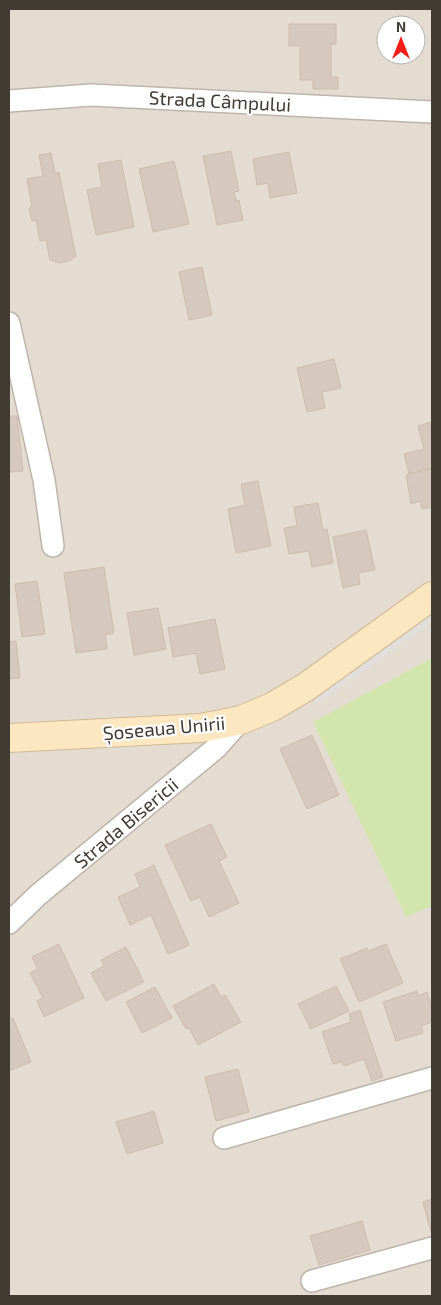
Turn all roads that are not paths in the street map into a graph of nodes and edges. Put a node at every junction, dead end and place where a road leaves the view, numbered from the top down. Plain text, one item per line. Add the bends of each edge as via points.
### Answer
1 (9, 101) edge
2 (432, 112) edge
3 (9, 323) edge
4 (53, 546) dead end
5 (432, 596) edge
6 (241, 720) junction
7 (9, 738) edge
8 (9, 924) edge
9 (432, 1078) edge
10 (224, 1138) dead end
11 (432, 1248) edge
12 (312, 1282) dead end

1 - 2 street, Strada Câmpului via 91,95
3 - 4 street via 44,480
5 - 6 main road, Șoseaua Unirii via 306,687
6 - 7 main road, Șoseaua Unirii via 167,731
6 - 8 street, Strada Bisericii via 216,748 38,895
9 - 10 street
11 - 12 street

